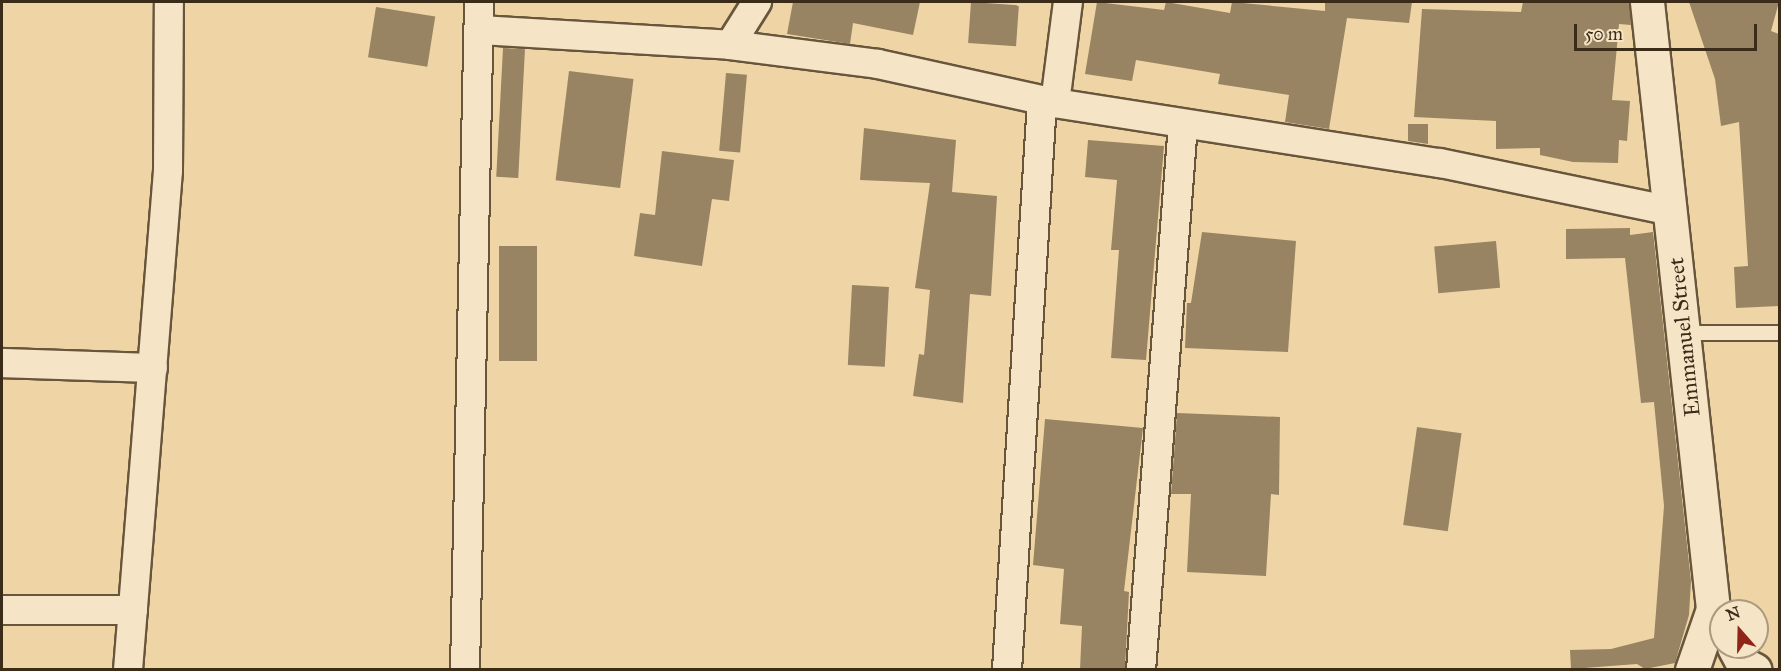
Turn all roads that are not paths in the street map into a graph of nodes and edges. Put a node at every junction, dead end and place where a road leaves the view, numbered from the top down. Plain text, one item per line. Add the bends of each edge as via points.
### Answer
1 (169, 2) edge
2 (480, 2) edge
3 (757, 2) edge
4 (1068, 2) edge
5 (1647, 2) edge
6 (480, 30) junction
7 (730, 45) junction
8 (1048, 102) junction
9 (1183, 124) junction
10 (1671, 211) junction
11 (1684, 333) junction
12 (1779, 333) edge
13 (2, 363) edge
14 (153, 368) junction
15 (1715, 599) edge
16 (2, 610) edge
17 (133, 610) junction
18 (1709, 633) edge
19 (1740, 659) edge
20 (128, 669) edge
21 (465, 669) edge
22 (1007, 669) edge
23 (1141, 669) edge
24 (1692, 669) edge
25 (1755, 669) edge

1 - 14 street via 168,171
2 - 6 street
3 - 7 street
4 - 8 street
5 - 10 main road, Emmanuel Street
6 - 7 street
6 - 21 street
7 - 8 street via 878,64
8 - 9 street
8 - 22 street
9 - 10 street via 1440,163
9 - 23 street
10 - 11 main road, Emmanuel Street
11 - 12 lane
11 - 15 main road, Emmanuel Street
13 - 14 street
14 - 17 street
16 - 17 street
17 - 20 street
18 - 24 main road, Emmanuel Street
19 - 25 main road

